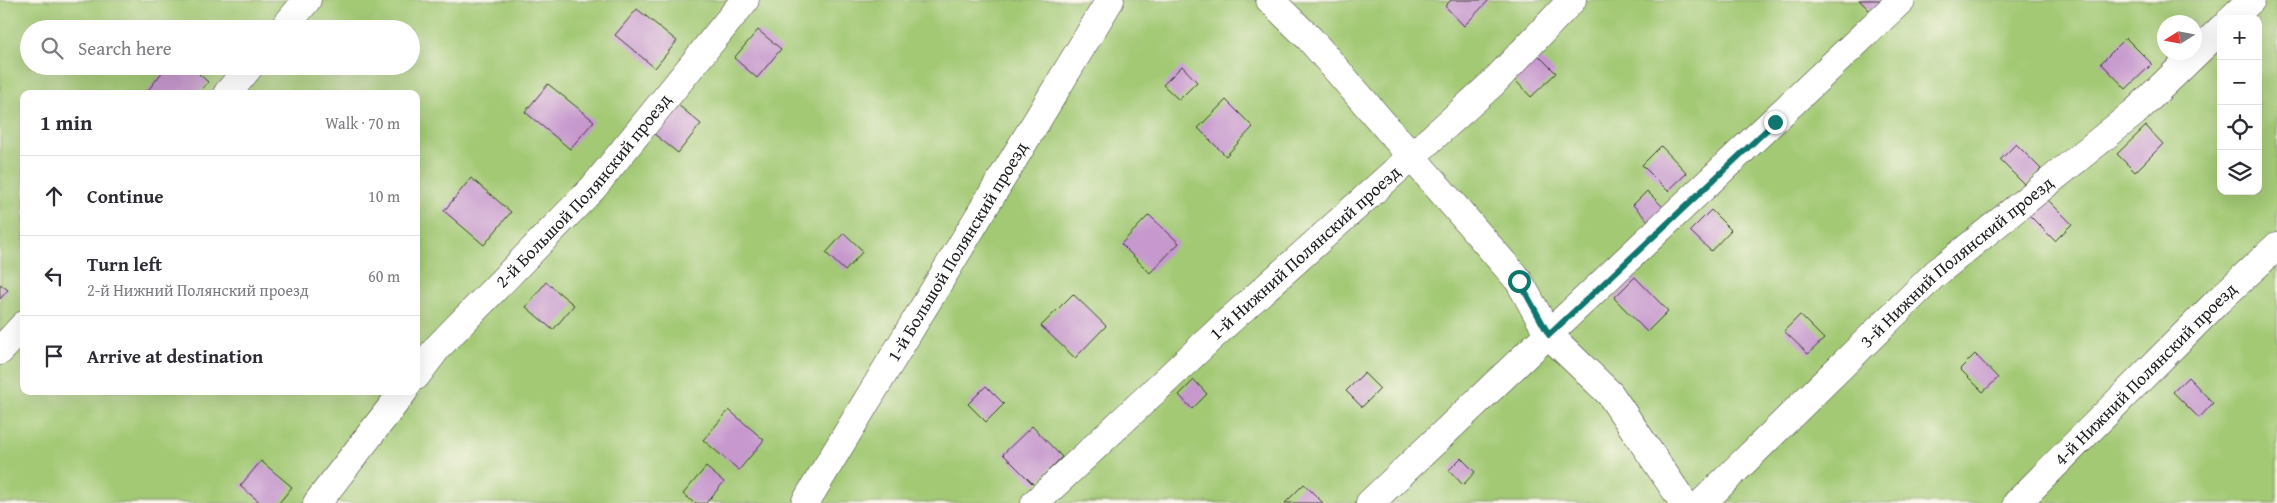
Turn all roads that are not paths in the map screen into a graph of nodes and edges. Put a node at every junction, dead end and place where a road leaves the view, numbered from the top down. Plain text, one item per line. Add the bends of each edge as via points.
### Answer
1 (308, 0) edge
2 (745, 0) edge
3 (1110, 0) edge
4 (1270, 0) edge
5 (1572, 0) edge
6 (1901, 0) edge
7 (2250, 0) edge
8 (2235, 15) edge
9 (291, 20) edge
10 (2217, 33) edge
11 (243, 75) edge
12 (230, 90) edge
13 (1412, 155) junction
14 (2277, 246) edge
15 (20, 329) edge
16 (1549, 335) junction
17 (0, 351) edge
18 (420, 371) edge
19 (401, 395) edge
20 (317, 503) edge
21 (805, 503) edge
22 (1035, 503) edge
23 (1370, 503) edge
24 (1684, 503) edge
25 (1702, 503) edge
26 (2017, 503) edge

1 - 9 street
2 - 18 street, 2-й Большой Полянский проезд via 593,188 438,347
3 - 21 street, 1-й Большой Полянский проезд
4 - 13 street via 1310,39
5 - 13 street, 1-й Нижний Полянский проезд via 1492,84
6 - 16 street
7 - 8 street
10 - 25 street, 3-й Нижний Полянский проезд via 2136,112 1935,274
11 - 12 street
13 - 16 street via 1519,281
13 - 22 street, 1-й Нижний Полянский проезд
14 - 26 street, 4-й Нижний Полянский проезд via 2218,300
15 - 17 street
16 - 23 street
16 - 24 street via 1610,394
19 - 20 street

